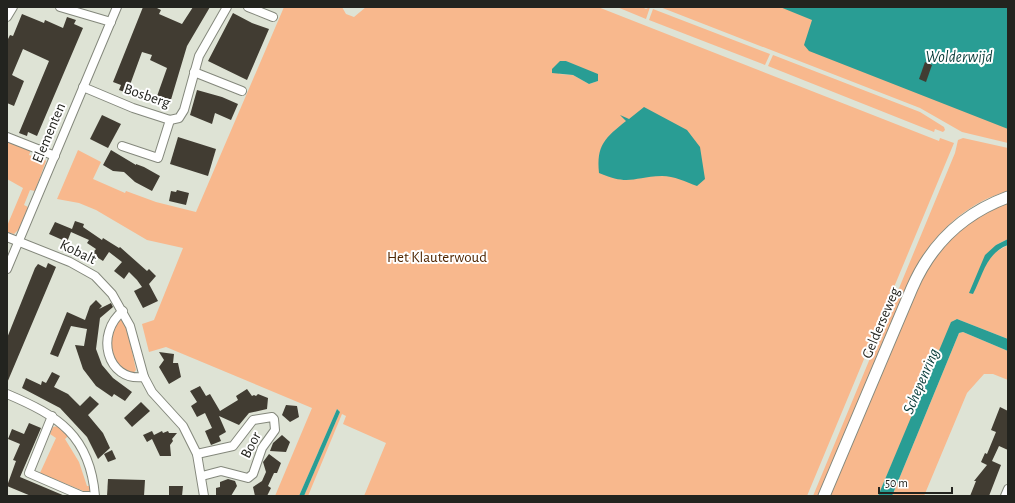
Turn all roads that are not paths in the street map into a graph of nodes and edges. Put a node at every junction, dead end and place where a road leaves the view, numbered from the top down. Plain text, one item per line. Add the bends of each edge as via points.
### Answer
1 (13, 7) edge
2 (60, 7) edge
3 (117, 7) edge
4 (228, 7) edge
5 (248, 7) edge
6 (7, 17) edge
7 (273, 17) dead end
8 (111, 22) junction
9 (194, 72) junction
10 (84, 87) junction
11 (242, 91) dead end
12 (170, 120) junction
13 (7, 137) edge
14 (122, 146) dead end
15 (54, 156) junction
16 (1008, 198) edge
17 (7, 238) edge
18 (19, 241) junction
19 (7, 269) edge
20 (123, 311) junction
21 (144, 377) junction
22 (7, 394) edge
23 (52, 416) junction
24 (197, 454) junction
25 (202, 476) junction
26 (1008, 489) edge
27 (89, 496) edge
28 (95, 496) edge
29 (204, 496) edge
30 (824, 496) edge
31 (1005, 496) edge

1 - 6 street
2 - 8 street
3 - 8 street, Elementen
4 - 9 street, Bosberg via 199,56
5 - 7 street
8 - 10 street, Elementen
9 - 11 street
9 - 12 street, Bosberg via 184,110 179,118
10 - 12 street, Bosberg via 133,108
10 - 15 street, Elementen
12 - 14 street via 158,158
13 - 15 street
15 - 18 street, Elementen
16 - 30 street, Gelderseweg via 988,205 964,219 935,247 924,263
17 - 18 street, Kobalt
18 - 19 street, Elementen
18 - 20 street, Kobalt via 70,262 95,276 112,294
20 - 21 street, Kobalt via 130,326
20 - 21 street via 114,318 107,337 111,359 126,376 133,379
21 - 24 street, Kobalt via 152,392 183,426
22 - 23 street
23 - 27 street via 30,472 82,496
23 - 28 street via 76,438 93,475
24 - 25 street, Kobalt
24 - 25 street, Boor via 233,446 254,420 272,417 274,419 275,430 262,448 253,474 248,478 221,471
25 - 29 street, Kobalt
26 - 31 street

